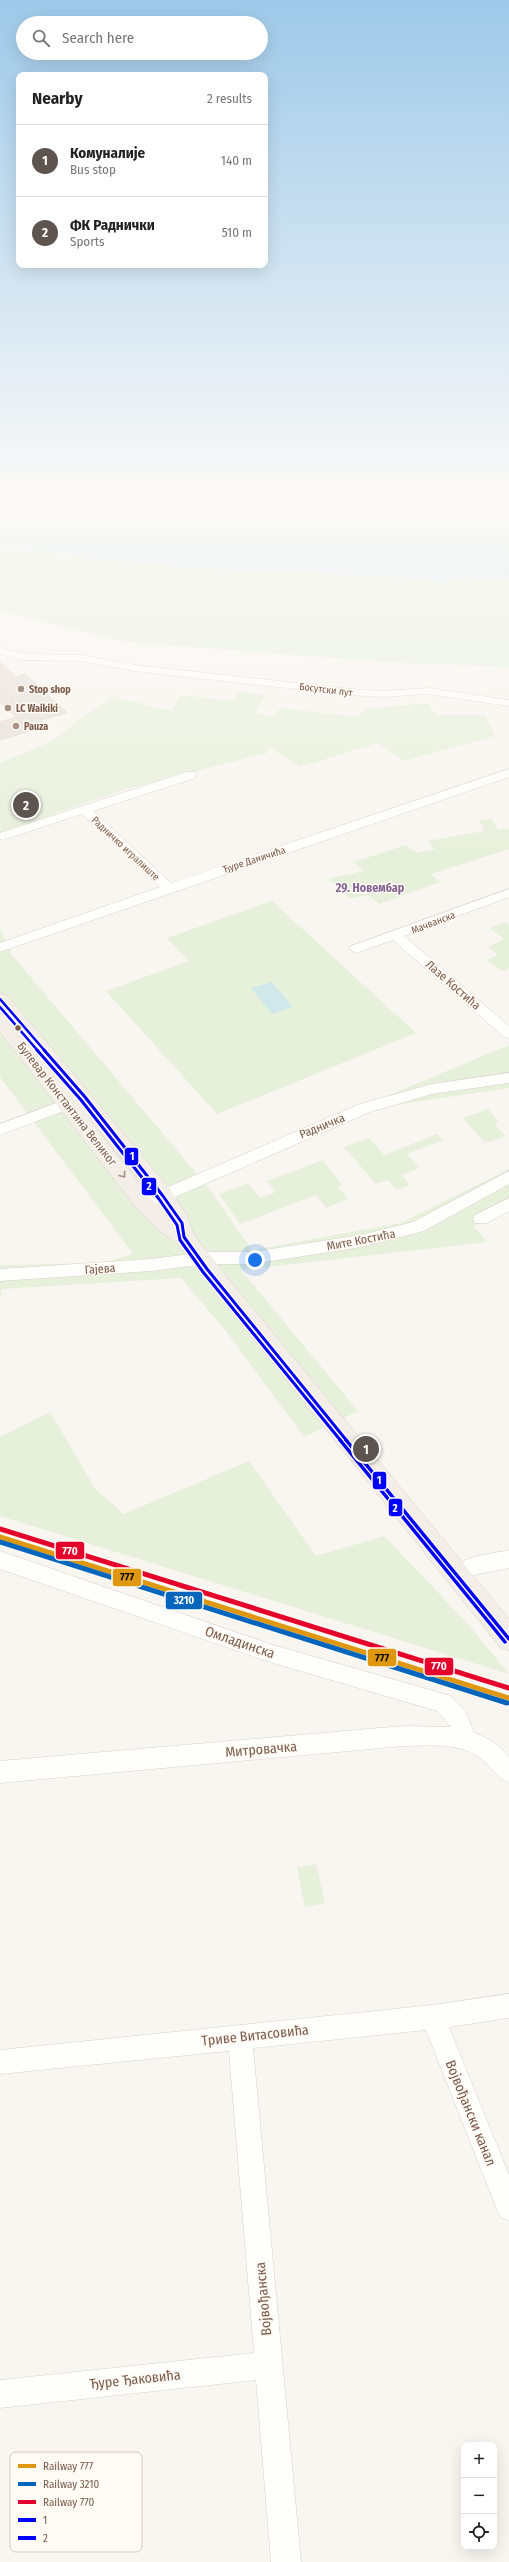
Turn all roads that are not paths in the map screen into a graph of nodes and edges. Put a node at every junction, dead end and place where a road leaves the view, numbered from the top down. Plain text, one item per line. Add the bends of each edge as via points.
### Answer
1 (0, 651) edge
2 (509, 702) edge
3 (509, 773) edge
4 (191, 775) dead end
5 (84, 809) junction
6 (3, 836) dead end
7 (169, 888) junction
8 (509, 893) edge
9 (396, 936) junction
10 (0, 948) edge
11 (356, 949) dead end
12 (0, 999) edge
13 (0, 1020) edge
14 (509, 1034) edge
15 (509, 1078) edge
16 (76, 1100) junction
17 (0, 1130) edge
18 (509, 1177) edge
19 (154, 1200) junction
20 (509, 1204) edge
21 (481, 1219) dead end
22 (200, 1259) junction
23 (0, 1275) edge
24 (509, 1559) edge
25 (0, 1560) edge
26 (457, 1577) junction
27 (509, 1639) edge
28 (464, 1738) junction
29 (0, 1772) edge
30 (509, 1772) edge
31 (509, 2006) edge
32 (433, 2017) junction
33 (240, 2037) junction
34 (0, 2062) edge
35 (509, 2208) edge
36 (269, 2365) junction
37 (0, 2394) edge
38 (286, 2562) edge

1 - 2 street, Босутски пут via 30,658 81,658 135,668 351,692 383,694 428,691
3 - 7 street, Ђуре Даничића
4 - 5 street, Радничко игралиште
5 - 6 street, Радничко игралиште
5 - 7 street, Радничко игралиште
7 - 10 street, Ђуре Даничића
8 - 9 street, Мачванска
9 - 11 street, Мачванска
9 - 14 street, Лазе Костића
12 - 16 main road, Булевар Константина Великог
13 - 16 main road, Булевар Константина Великог
15 - 19 street, Радничка via 432,1089 365,1108
16 - 17 street
16 - 19 main road, Булевар Константина Великог
18 - 22 street, Мите Костића via 418,1227 391,1235 297,1253 253,1258
19 - 22 main road, Булевар Константина Великог via 166,1226 184,1237
20 - 21 street
22 - 23 street, Гајева
22 - 26 main road, Булевар Константина Великог
24 - 26 street via 469,1566
25 - 28 street, Омладинска via 273,1654 443,1703 455,1712
26 - 27 main road, Булевар Константина Великог
28 - 29 street, Митровачка via 442,1735 403,1736
28 - 30 street, Митровачка via 498,1757
31 - 32 street, Триве Витасовића
32 - 33 street, Триве Витасовића
32 - 35 street, Војвођански канал
33 - 34 street, Триве Витасовића
33 - 36 street, Војвођанска
36 - 37 street, Ђуре Ђаковића
36 - 38 street, Војвођанска

